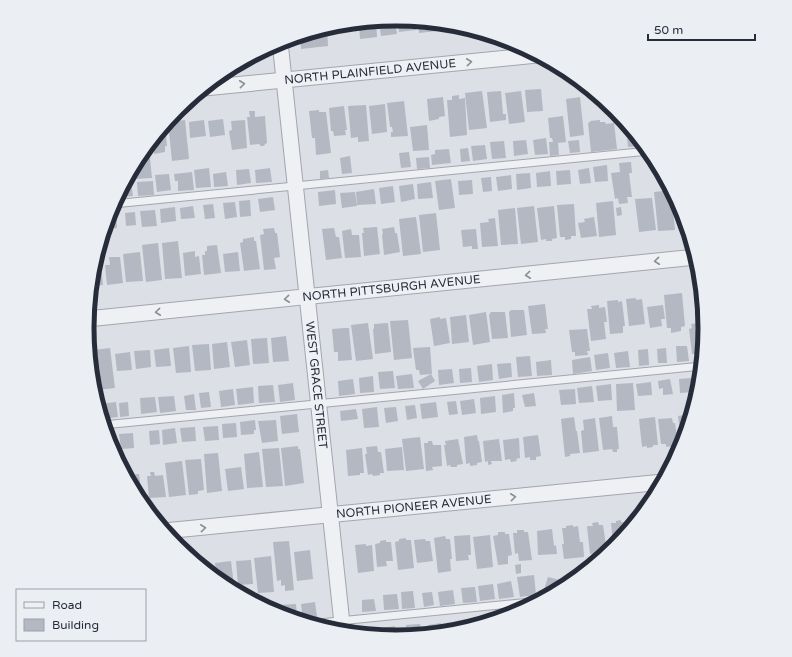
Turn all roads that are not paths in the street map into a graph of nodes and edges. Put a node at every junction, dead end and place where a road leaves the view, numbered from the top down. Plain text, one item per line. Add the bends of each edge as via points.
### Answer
1 (281, 49) edge
2 (528, 56) edge
3 (284, 80) junction
4 (215, 87) edge
5 (642, 152) edge
6 (296, 185) junction
7 (121, 203) edge
8 (690, 259) edge
9 (308, 297) junction
10 (94, 318) edge
11 (696, 367) edge
12 (319, 404) junction
13 (109, 424) edge
14 (656, 483) edge
15 (331, 515) junction
16 (171, 530) edge
17 (523, 603) edge
18 (343, 626) edge
19 (347, 626) edge

1 - 3 street, WEST GRACE STREET
3 -> 2 street, NORTH PLAINFIELD AVENUE
4 -> 3 street, NORTH PLAINFIELD AVENUE
3 - 6 street, WEST GRACE STREET
5 - 6 lane
6 - 7 lane
6 - 9 street, WEST GRACE STREET
8 -> 9 street, NORTH PITTSBURGH AVENUE
9 -> 10 street, NORTH PITTSBURGH AVENUE
9 - 12 street, WEST GRACE STREET
11 - 12 lane
12 - 13 lane
12 - 15 street, WEST GRACE STREET
15 -> 14 street, NORTH PIONEER AVENUE
16 -> 15 street, NORTH PIONEER AVENUE
15 - 18 street, WEST GRACE STREET
17 - 19 lane

